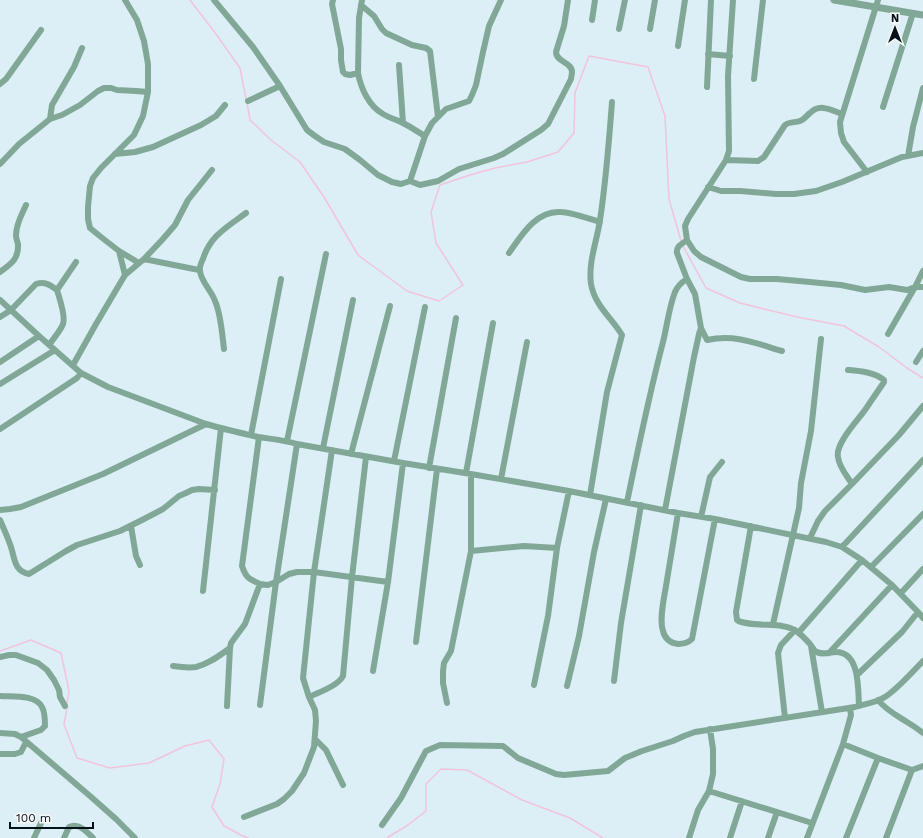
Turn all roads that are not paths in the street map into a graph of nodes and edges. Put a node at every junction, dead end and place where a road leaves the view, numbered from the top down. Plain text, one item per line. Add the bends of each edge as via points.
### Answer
1 (125, 0) edge
2 (214, 0) edge
3 (333, 0) edge
4 (568, 0) edge
5 (595, 0) edge
6 (625, 0) edge
7 (655, 0) edge
8 (685, 0) edge
9 (711, 0) edge
10 (734, 0) edge
11 (763, 0) edge
12 (834, 0) edge
13 (498, 1) edge
14 (362, 3) edge
15 (878, 3) edge
16 (913, 13) junction
17 (923, 15) edge
18 (592, 20) dead end
19 (619, 29) dead end
20 (650, 29) dead end
21 (41, 30) dead end
22 (678, 46) dead end
23 (82, 48) dead end
24 (708, 54) junction
25 (730, 56) junction
26 (399, 65) dead end
27 (358, 73) junction
28 (754, 79) dead end
29 (0, 84) edge
30 (280, 86) junction
31 (707, 87) dead end
32 (923, 88) edge
33 (148, 92) junction
34 (248, 100) dead end
35 (612, 102) dead end
36 (225, 105) dead end
37 (883, 107) dead end
38 (842, 114) junction
39 (438, 117) junction
40 (50, 119) junction
41 (403, 123) junction
42 (425, 136) junction
43 (923, 153) edge
44 (116, 154) junction
45 (908, 156) junction
46 (726, 160) junction
47 (0, 164) edge
48 (212, 170) dead end
49 (867, 172) junction
50 (410, 181) junction
51 (708, 187) junction
52 (26, 205) dead end
53 (246, 213) dead end
54 (600, 222) junction
55 (687, 240) junction
56 (119, 251) junction
57 (509, 253) dead end
58 (326, 254) dead end
59 (142, 261) junction
60 (76, 262) dead end
61 (200, 270) junction
62 (923, 271) edge
63 (0, 272) edge
64 (125, 275) junction
65 (281, 279) dead end
66 (687, 279) junction
67 (923, 287) edge
68 (915, 288) junction
69 (57, 290) junction
70 (0, 300) edge
71 (353, 300) dead end
72 (390, 306) dead end
73 (426, 307) dead end
74 (11, 310) junction
75 (0, 317) edge
76 (456, 318) dead end
77 (493, 323) dead end
78 (701, 328) junction
79 (888, 334) dead end
80 (39, 336) junction
81 (821, 339) dead end
82 (527, 342) dead end
83 (49, 345) junction
84 (224, 349) dead end
85 (55, 350) junction
86 (782, 351) dead end
87 (923, 351) edge
88 (0, 362) edge
89 (916, 362) dead end
90 (74, 365) junction
91 (848, 370) dead end
92 (82, 373) junction
93 (0, 384) edge
94 (923, 406) edge
95 (206, 424) junction
96 (221, 428) junction
97 (0, 429) edge
98 (251, 435) junction
99 (259, 437) junction
100 (287, 441) junction
101 (298, 444) junction
102 (323, 448) junction
103 (332, 450) junction
104 (351, 454) junction
105 (366, 457) junction
106 (923, 460) edge
107 (394, 461) junction
108 (722, 462) dead end
109 (403, 463) junction
110 (429, 468) junction
111 (437, 469) junction
112 (468, 473) junction
113 (501, 479) junction
114 (852, 484) junction
115 (215, 490) junction
116 (568, 491) junction
117 (590, 495) junction
118 (606, 499) junction
119 (626, 502) junction
120 (641, 505) junction
121 (0, 510) edge
122 (665, 510) junction
123 (678, 513) junction
124 (923, 514) edge
125 (701, 517) junction
126 (715, 519) junction
127 (0, 520) edge
128 (130, 526) junction
129 (751, 526) junction
130 (792, 535) junction
131 (810, 538) junction
132 (842, 547) junction
133 (557, 548) junction
134 (470, 551) junction
135 (862, 560) junction
136 (140, 565) dead end
137 (871, 567) junction
138 (923, 569) edge
139 (314, 572) junction
140 (352, 577) junction
141 (276, 582) junction
142 (388, 582) junction
143 (260, 584) junction
144 (892, 585) junction
145 (203, 591) dead end
146 (901, 593) junction
147 (918, 612) junction
148 (923, 618) edge
149 (773, 624) junction
150 (797, 631) junction
151 (416, 642) dead end
152 (810, 644) junction
153 (230, 648) junction
154 (829, 653) junction
155 (0, 657) edge
156 (923, 661) edge
157 (173, 666) dead end
158 (374, 671) dead end
159 (857, 675) junction
160 (614, 681) dead end
161 (534, 685) dead end
162 (567, 686) dead end
163 (0, 696) edge
164 (309, 697) junction
165 (878, 700) junction
166 (447, 702) dead end
167 (260, 705) dead end
168 (65, 706) dead end
169 (227, 706) dead end
170 (859, 706) junction
171 (850, 708) junction
172 (822, 712) junction
173 (785, 718) junction
174 (710, 729) junction
175 (0, 733) edge
176 (923, 733) edge
177 (315, 739) junction
178 (24, 740) junction
179 (843, 744) junction
180 (0, 754) edge
181 (878, 758) junction
182 (923, 766) edge
183 (912, 770) junction
184 (343, 785) dead end
185 (709, 790) junction
186 (742, 801) junction
187 (777, 812) junction
188 (244, 817) dead end
189 (41, 822) dead end
190 (812, 823) junction
191 (382, 825) dead end
192 (34, 838) edge
193 (64, 838) edge
194 (93, 838) edge
195 (135, 838) edge
196 (690, 838) edge
197 (730, 838) edge
198 (768, 838) edge
199 (807, 838) edge
200 (846, 838) edge
201 (886, 838) edge

1 - 33 street via 137,20 144,40 148,64
2 - 30 street via 253,47
3 - 27 street via 343,72 350,75
4 - 50 street via 556,55 571,67 571,79 548,124 494,158 459,169 438,181 420,185
5 - 18 street
6 - 19 street
7 - 20 street
8 - 22 street
9 - 24 street
10 - 25 street
11 - 28 street
12 - 15 street
13 - 39 street via 476,85 469,101 446,109
14 - 27 street via 359,18
14 - 39 street via 386,33 430,51
15 - 16 street
15 - 38 street
16 - 17 street
16 - 37 street
21 - 29 street via 6,80
23 - 40 street via 52,105
24 - 25 street
24 - 31 street
25 - 46 street via 729,151
26 - 41 street
27 - 41 street via 373,106 384,115
30 - 34 street
30 - 50 street via 311,133 324,142 345,149 378,175 392,182 401,184
32 - 45 street
33 - 40 street via 104,88 80,105
33 - 44 street via 144,116 134,135
35 - 54 street
36 - 44 street via 216,116 163,143 135,152
38 - 46 street via 822,107 817,108 806,118 785,125 761,160
38 - 49 street via 840,122 844,142
39 - 42 street
40 - 47 street via 19,144
41 - 42 street
42 - 50 street
43 - 45 street
44 - 56 street via 93,178 88,218 90,228
45 - 49 street
46 - 51 street
48 - 59 street via 188,200 175,225
49 - 51 street via 816,191 794,194 721,191
51 - 55 street via 685,226
52 - 63 street via 18,223 17,254 14,261
53 - 61 street via 216,235 208,245
54 - 57 street via 562,212 550,213 529,226
54 - 117 street via 590,272 591,283 602,310 622,335 607,392
55 - 66 street via 677,250
55 - 68 street via 701,257 750,279 803,281 865,290 889,287 907,290
56 - 59 street
56 - 64 street
58 - 100 street
59 - 61 street
59 - 64 street
60 - 69 street
61 - 84 street via 215,299
62 - 68 street
64 - 90 street
65 - 98 street
66 - 78 street via 695,294
66 - 119 street via 675,291
67 - 68 street
68 - 79 street
69 - 74 street via 45,282 40,282
69 - 83 street via 64,320
70 - 74 street
71 - 102 street
72 - 104 street
73 - 107 street
74 - 75 street
74 - 80 street
76 - 110 street
77 - 112 street
78 - 86 street via 707,340 733,337
78 - 122 street
80 - 83 street
80 - 88 street
81 - 130 street via 811,431 799,508
82 - 113 street
83 - 85 street
85 - 90 street
85 - 93 street
87 - 89 street
90 - 92 street
91 - 114 street via 874,374 884,380 846,434 838,452 840,463
92 - 95 street via 108,387
92 - 97 street
94 - 114 street
95 - 96 street
95 - 121 street via 103,474 21,507
96 - 98 street
96 - 115 street
98 - 99 street
99 - 100 street
99 - 143 street via 242,566 249,579
100 - 101 street
101 - 102 street
101 - 141 street
102 - 103 street
103 - 104 street
103 - 139 street
104 - 105 street
105 - 107 street
105 - 140 street
106 - 132 street
107 - 109 street
108 - 125 street via 710,477
109 - 110 street
109 - 142 street
110 - 111 street
111 - 112 street
111 - 151 street
112 - 113 street
112 - 134 street
113 - 116 street
114 - 131 street via 818,521
115 - 128 street via 192,490
115 - 145 street
116 - 117 street
116 - 133 street
117 - 118 street
118 - 119 street
118 - 162 street
119 - 120 street
120 - 122 street
120 - 160 street
122 - 123 street
123 - 125 street
123 - 126 street via 662,613 662,630 666,638 675,644 685,644 692,639
124 - 137 street
125 - 126 street
126 - 129 street
127 - 128 street via 16,565 24,573 29,574 77,545
128 - 136 street
129 - 130 street
129 - 149 street via 736,616 740,622
130 - 131 street
130 - 149 street
131 - 132 street
132 - 135 street
133 - 134 street via 524,546
133 - 161 street via 548,616
134 - 166 street via 451,651 444,663 443,683
135 - 137 street
135 - 150 street
137 - 144 street
138 - 146 street
139 - 140 street
139 - 141 street via 289,574
139 - 164 street via 303,678
140 - 142 street
140 - 164 street via 343,676 341,681
141 - 143 street
141 - 167 street
142 - 158 street
143 - 153 street via 245,624
144 - 146 street
144 - 154 street
146 - 147 street
147 - 148 street
147 - 159 street via 902,632
149 - 150 street
150 - 152 street
150 - 173 street via 781,645 778,653
152 - 154 street via 819,653
152 - 172 street
153 - 157 street via 201,665
153 - 169 street
154 - 159 street via 847,655
155 - 168 street via 16,655 47,670
156 - 165 street via 893,691
159 - 170 street
163 - 178 street via 32,698 42,706 45,726
164 - 177 street via 316,710
165 - 170 street
165 - 176 street via 889,711
170 - 171 street
171 - 172 street
171 - 179 street via 851,715
172 - 173 street
173 - 174 street
174 - 185 street via 713,774
174 - 191 street via 695,732 625,758 608,771 564,775 518,758 503,746 440,745 426,751 401,798
175 - 178 street via 15,734
177 - 184 street via 326,750
177 - 188 street via 304,773 288,795 277,804
178 - 180 street via 21,752
178 - 195 street
179 - 181 street
179 - 190 street
181 - 183 street
181 - 200 street
182 - 183 street
183 - 201 street
185 - 186 street
185 - 196 street via 698,810
186 - 187 street
186 - 197 street
187 - 190 street
187 - 198 street
189 - 192 street
190 - 199 street
193 - 194 street via 69,828 76,826

